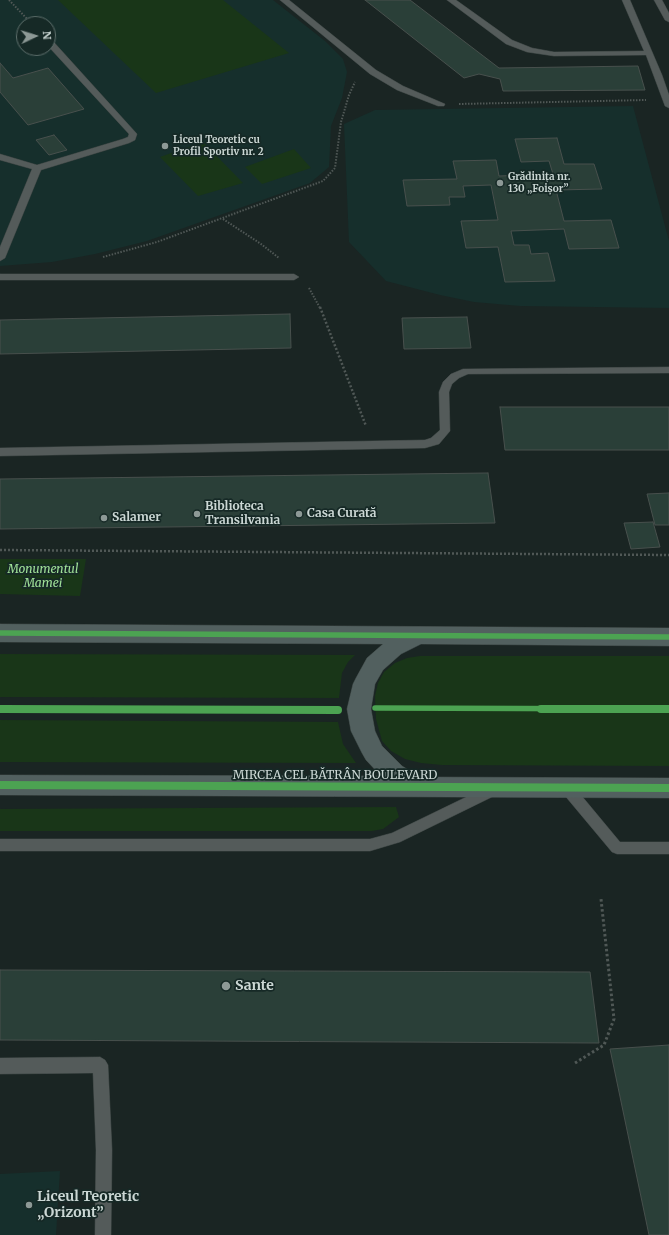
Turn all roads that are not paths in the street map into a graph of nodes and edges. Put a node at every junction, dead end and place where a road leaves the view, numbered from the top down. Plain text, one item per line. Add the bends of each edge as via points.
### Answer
1 (284, 0) edge
2 (451, 0) edge
3 (626, 0) edge
4 (658, 0) edge
5 (669, 20) edge
6 (56, 51) edge
7 (649, 53) junction
8 (658, 74) junction
9 (669, 75) edge
10 (668, 102) edge
11 (441, 104) road end
12 (0, 157) edge
13 (37, 168) junction
14 (0, 258) edge
15 (0, 277) edge
16 (294, 277) dead end
17 (669, 370) edge
18 (0, 452) edge
19 (0, 633) edge
20 (416, 636) junction
21 (669, 637) edge
22 (0, 785) edge
23 (499, 787) junction
24 (566, 787) junction
25 (418, 788) junction
26 (669, 788) edge
27 (0, 845) edge
28 (669, 848) edge
29 (0, 1066) edge
30 (103, 1235) edge

1 - 11 lane via 373,72 400,88
2 - 7 lane via 510,42 530,50 554,54
3 - 7 lane
4 - 5 lane
6 - 13 lane via 133,134 126,142
7 - 8 lane
8 - 9 lane
8 - 10 lane
12 - 13 lane
13 - 14 lane
15 - 16 lane
17 - 18 lane via 467,372 455,376 448,382 444,392 445,431 440,437 425,444
19 - 20 main road
20 - 21 main road
20 - 25 main road via 394,648 375,664 364,684 359,709 362,731 374,753 393,773
22 - 25 main road, MIRCEA CEL BĂTRÂN BOULEVARD
23 - 24 main road, MIRCEA CEL BĂTRÂN BOULEVARD
23 - 25 main road, MIRCEA CEL BĂTRÂN BOULEVARD
23 - 27 lane via 395,838 370,845
24 - 26 main road, MIRCEA CEL BĂTRÂN BOULEVARD
24 - 28 lane via 617,848
29 - 30 lane via 100,1065 104,1150

